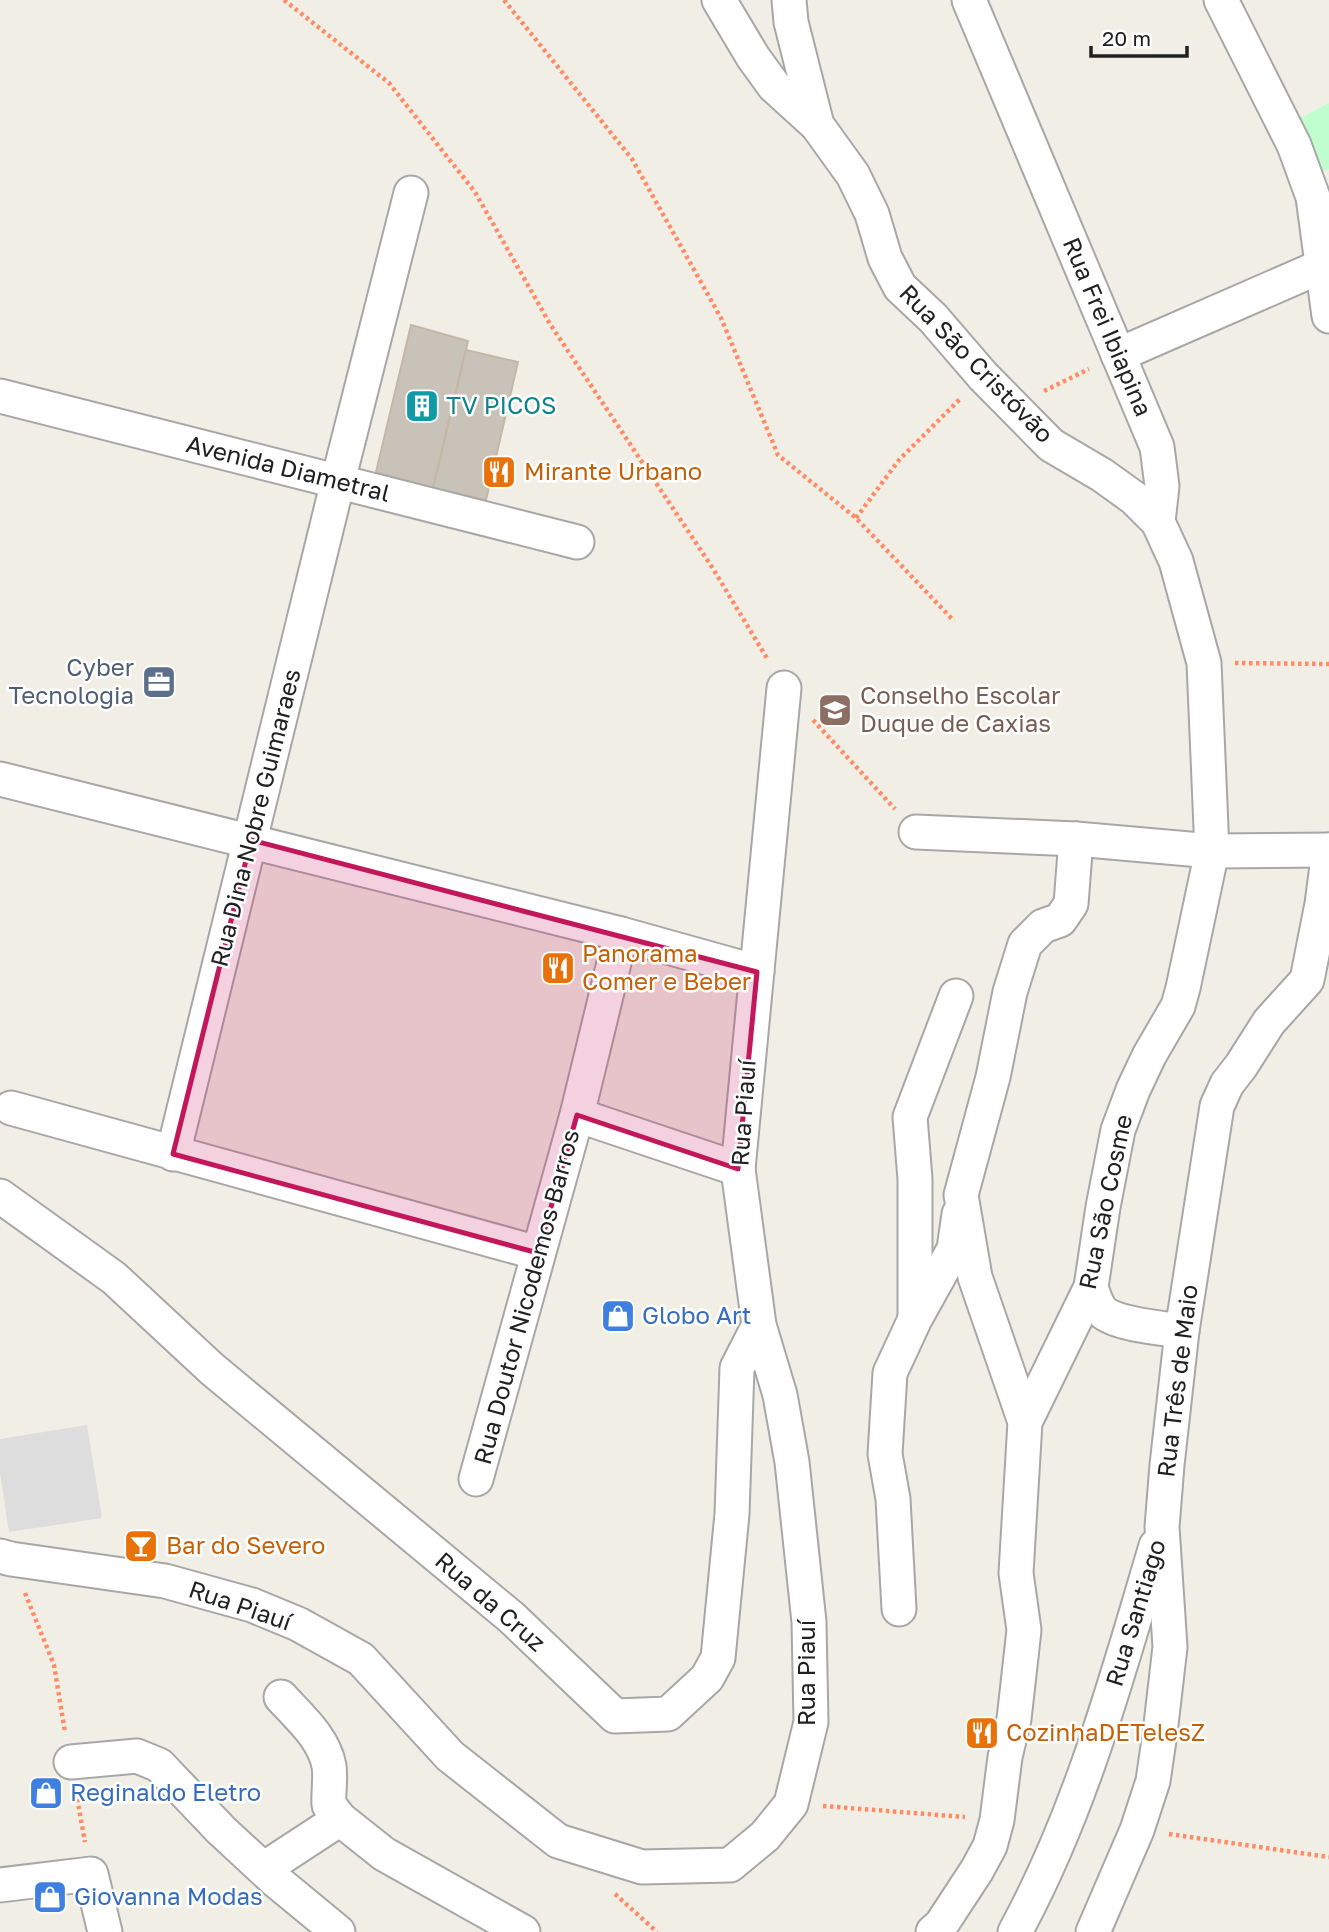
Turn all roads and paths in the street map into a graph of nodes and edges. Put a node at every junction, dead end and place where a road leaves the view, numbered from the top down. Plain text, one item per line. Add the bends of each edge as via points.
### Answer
1 (284, 0) edge
2 (504, 0) edge
3 (719, 0) edge
4 (789, 0) edge
5 (969, 0) edge
6 (1222, 0) edge
7 (817, 125) junction
8 (1321, 191) edge
9 (411, 193) dead end
10 (1325, 266) edge
11 (1329, 316) edge
12 (1118, 355) junction
13 (983, 376) junction
14 (0, 396) edge
15 (1014, 406) junction
16 (338, 481) junction
17 (856, 518) junction
18 (1158, 522) junction
19 (577, 542) dead end
20 (954, 621) dead end
21 (1204, 663) junction
22 (1329, 664) edge
23 (784, 688) junction
24 (0, 779) edge
25 (916, 832) joint
26 (1076, 839) junction
27 (251, 840) junction
28 (1329, 850) edge
29 (1212, 851) junction
30 (621, 934) junction
31 (757, 972) junction
32 (956, 996) dead end
33 (11, 1108) dead end
34 (577, 1115) junction
35 (173, 1154) junction
36 (738, 1169) junction
37 (961, 1195) junction
38 (0, 1196) edge
39 (538, 1253) junction
40 (1091, 1287) junction
41 (915, 1319) junction
42 (760, 1325) junction
43 (1182, 1331) junction
44 (1025, 1422) junction
45 (476, 1479) dead end
46 (1162, 1527) junction
47 (6, 1558) edge
48 (899, 1609) dead end
49 (281, 1697) dead end
50 (71, 1762) junction
51 (340, 1819) junction
52 (1137, 1830) junction
53 (1329, 1857) edge
54 (265, 1868) junction
55 (91, 1874) junction
56 (0, 1885) edge
57 (105, 1932) edge
58 (338, 1932) edge
59 (523, 1932) edge
60 (933, 1932) edge
61 (1015, 1932) edge
62 (1093, 1932) edge

1 - 23 path via 389,83 474,192 550,324 712,567
2 - 17 path via 632,159 721,318 778,455
3 - 7 street, Rua São Cristóvão via 774,86
4 - 7 street
5 - 12 street, Rua Frei Ibiapina
6 - 8 street
7 - 13 street, Rua São Cristóvão via 853,175 900,286
8 - 10 street
9 - 16 street, Rua Dina Nobre Guimaraes
10 - 11 street
10 - 12 street
12 - 15 path
12 - 18 street, Rua Frei Ibiapina via 1157,447 1162,486
13 - 15 street, Rua São Cristóvão
13 - 17 path via 899,460
14 - 16 street, Avenida Diametral
15 - 18 street, Rua São Cristóvão via 1051,445 1134,498
16 - 19 street, Avenida Diametral
16 - 27 street, Rua Dina Nobre Guimaraes
17 - 20 path
18 - 21 street, Rua Frei Ibiapina via 1175,561
21 - 22 path
21 - 29 street, Rua São Cosme
23 - 25 path
23 - 31 street, Rua Piauí
24 - 27 street
25 - 26 street
26 - 29 street
26 - 37 street via 1071,904 1060,919 1043,926 1025,944
27 - 30 street
27 - 35 street, Rua Dina Nobre Guimaraes
28 - 29 street
28 - 43 street, Rua Três de Maio via 1307,980 1269,1022 1217,1106
29 - 40 street, Rua São Cosme via 1178,1006 1149,1056 1118,1130
30 - 31 street
30 - 34 street, Rua Doutor Nicodemos Barros
31 - 36 street, Rua Piauí
32 - 41 street via 910,1117
33 - 35 street
34 - 36 street
34 - 39 street, Rua Doutor Nicodemos Barros
35 - 39 street
36 - 42 street, Rua Piauí
37 - 41 street via 954,1249
37 - 44 street via 975,1277
38 - 42 street, Rua da Cruz via 114,1278 212,1369 511,1617 615,1716 668,1714 707,1678 718,1658 732,1514 737,1368
39 - 45 street, Rua Doutor Nicodemos Barros
40 - 43 street via 1104,1313
40 - 44 street, Rua São Cosme
41 - 48 street via 890,1373 885,1454 893,1499
42 - 47 street, Rua Piauí via 780,1395 792,1462 809,1622 811,1722 791,1804 765,1836 730,1865 642,1867 558,1841 450,1756 361,1659 252,1605 165,1581
43 - 46 street, Rua Três de Maio
44 - 60 street, Rua São Cosme via 1016,1573 1024,1630 997,1820 977,1870
46 - 52 street, Rua Três de Maio via 1170,1647 1153,1781
46 - 61 street, Rua Santiago via 1079,1791 1038,1890
47 - 50 path via 54,1665
49 - 51 street via 325,1750 330,1769 329,1805
50 - 54 street via 137,1756 159,1765
50 - 55 path
51 - 54 street
51 - 59 street via 384,1854
52 - 53 path
52 - 62 street, Rua Três de Maio
54 - 58 street
55 - 56 street
55 - 57 street

